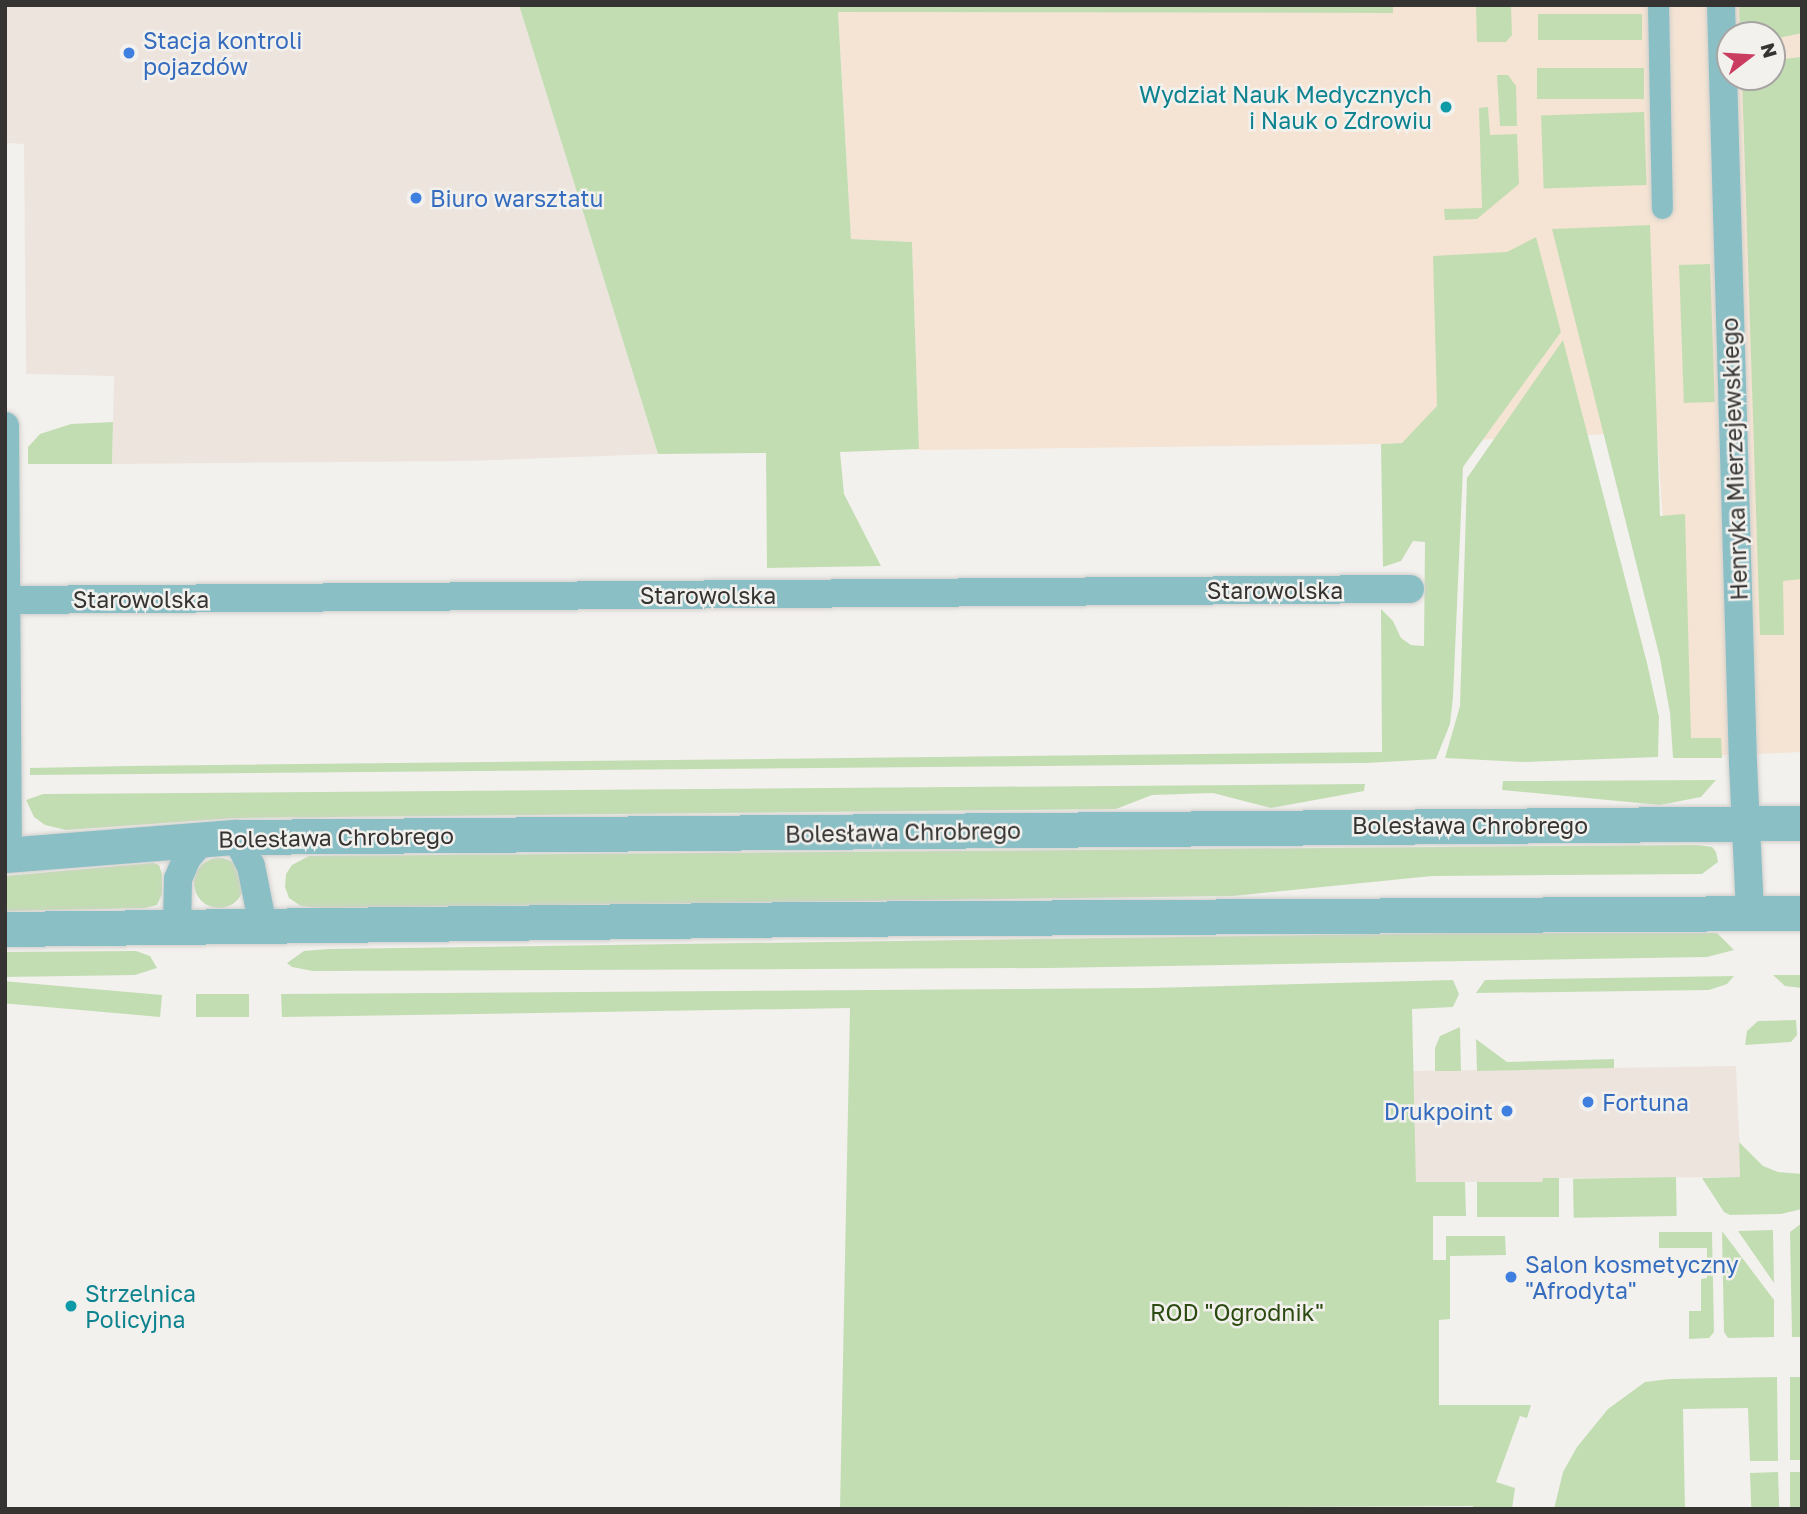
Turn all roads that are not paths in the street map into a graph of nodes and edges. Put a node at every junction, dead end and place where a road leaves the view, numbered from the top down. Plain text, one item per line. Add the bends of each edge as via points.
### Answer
1 (1658, 5) edge
2 (1721, 5) edge
3 (1662, 208) dead end
4 (5, 426) edge
5 (1410, 589) dead end
6 (6, 600) edge
7 (1802, 823) edge
8 (1747, 824) junction
9 (219, 838) junction
10 (7, 855) edge
11 (1802, 913) edge
12 (1750, 914) junction
13 (263, 926) junction
14 (177, 927) junction
15 (5, 929) edge

1 - 3 street
2 - 8 street, Henryka Mierzejewskiego
4 - 6 street
5 - 6 street, Starowolska
6 - 10 street
7 - 8 street, Bolesława Chrobrego
8 - 9 street, Bolesława Chrobrego
8 - 12 street, Henryka Mierzejewskiego
9 - 10 street, Bolesława Chrobrego
9 - 13 street via 251,866
9 - 14 street via 187,858 178,879
11 - 12 street
12 - 13 street
13 - 14 street
14 - 15 street

